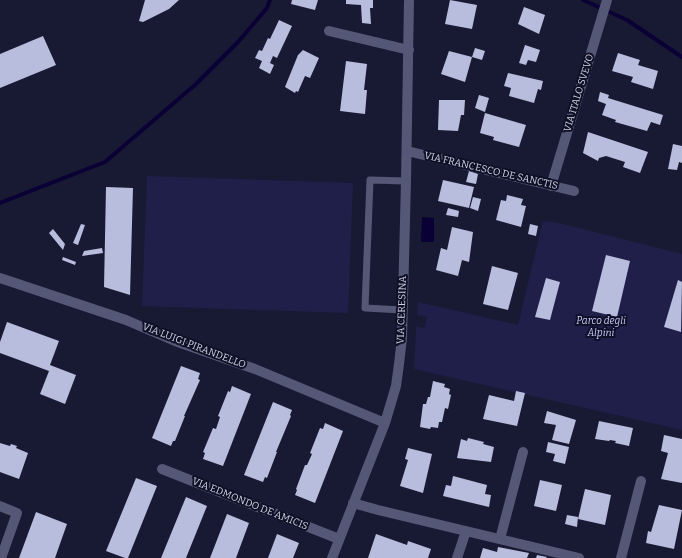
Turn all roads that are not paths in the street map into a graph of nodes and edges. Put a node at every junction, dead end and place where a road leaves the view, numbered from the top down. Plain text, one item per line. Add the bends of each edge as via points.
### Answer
1 (409, 0) edge
2 (607, 0) edge
3 (329, 31) dead end
4 (409, 50) junction
5 (407, 151) junction
6 (406, 181) junction
7 (551, 186) junction
8 (574, 191) dead end
9 (0, 278) edge
10 (402, 310) junction
11 (384, 423) junction
12 (523, 452) dead end
13 (162, 469) dead end
14 (641, 481) dead end
15 (353, 503) junction
16 (0, 506) edge
17 (466, 531) junction
18 (500, 539) junction
19 (339, 540) junction
20 (1, 558) edge
21 (332, 558) edge
22 (457, 558) edge
23 (579, 558) edge
24 (621, 558) edge

1 - 4 street, VIA CERESINA
2 - 7 street, VIA ITALO SVEVO
3 - 4 street
4 - 5 street, VIA CERESINA
5 - 6 street, VIA CERESINA
5 - 7 street, VIA FRANCESCO DE SANCTIS
6 - 10 street, VIA CERESINA
6 - 10 lane via 370,180 365,308
7 - 8 street, VIA FRANCESCO DE SANCTIS
9 - 11 street, VIA LUIGI PIRANDELLO via 122,318 176,341 255,369
10 - 11 street, VIA CERESINA via 396,386
11 - 15 street, VIA CERESINA
12 - 18 street
13 - 19 street, VIA EDMONDO DE AMICIS
14 - 24 street
15 - 17 street
15 - 19 street, VIA CERESINA
16 - 20 street via 17,513
17 - 18 street
17 - 22 street
18 - 23 street
19 - 21 street, VIA CERESINA

